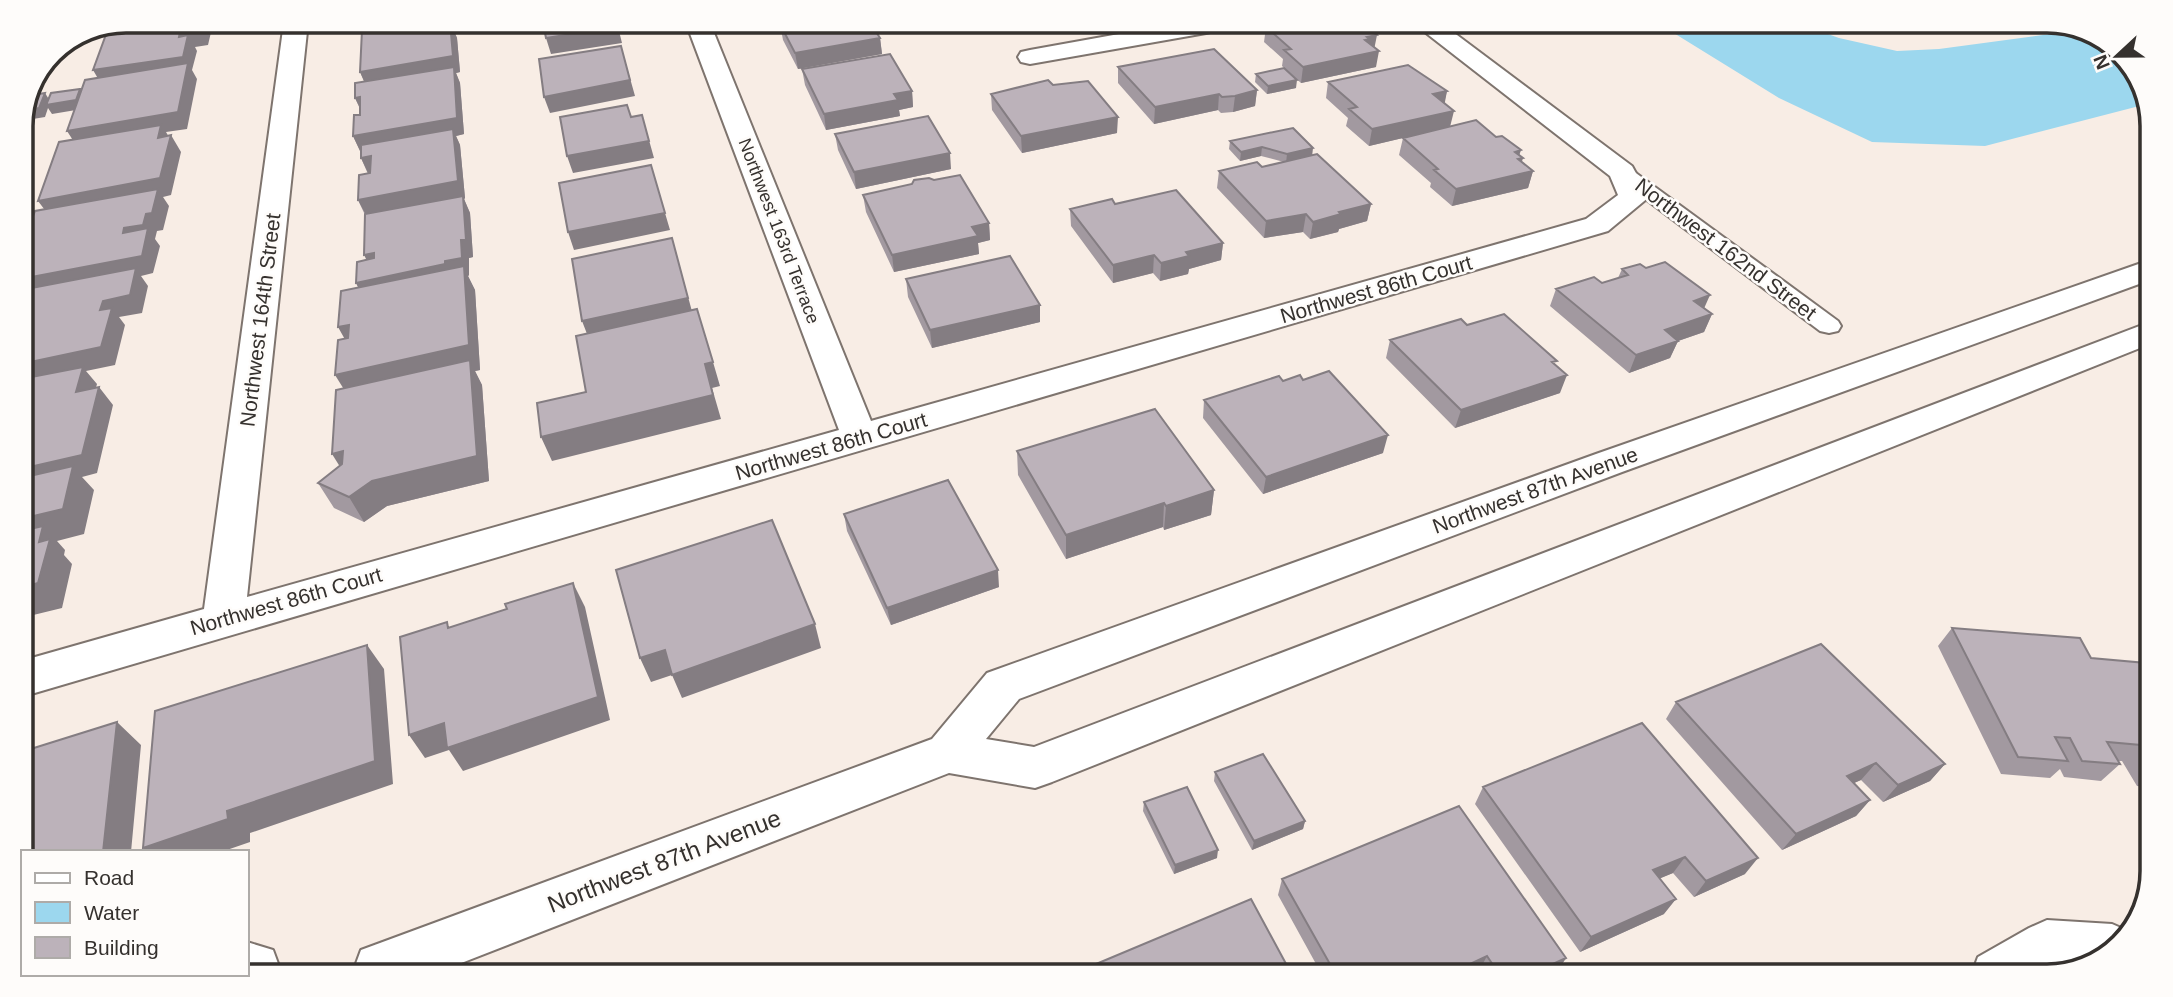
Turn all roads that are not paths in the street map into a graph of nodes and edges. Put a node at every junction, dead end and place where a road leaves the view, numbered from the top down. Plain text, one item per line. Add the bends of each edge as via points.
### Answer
1 (295, 33) edge
2 (702, 33) edge
3 (1166, 33) edge
4 (1438, 33) edge
5 (1030, 57) dead end
6 (1628, 185) junction
7 (2140, 273) edge
8 (1829, 326) dead end
9 (2140, 336) edge
10 (860, 438) junction
11 (224, 618) junction
12 (33, 675) edge
13 (948, 753) junction
14 (2096, 949) edge
15 (393, 964) edge
16 (2017, 964) edge

1 - 11 street, Northwest 164th Street
2 - 10 street, Northwest 163rd Terrace
3 - 5 street
4 - 6 street, Northwest 162nd Street
6 - 8 lane, Northwest 162nd Street
6 - 10 street, Northwest 86th Court via 1597,225
7 - 13 street, Northwest 87th Avenue via 1003,686
9 - 13 street via 1035,768
10 - 11 street, Northwest 86th Court
11 - 12 street, Northwest 86th Court
13 - 15 street, Northwest 87th Avenue
14 - 16 street via 2047,946

